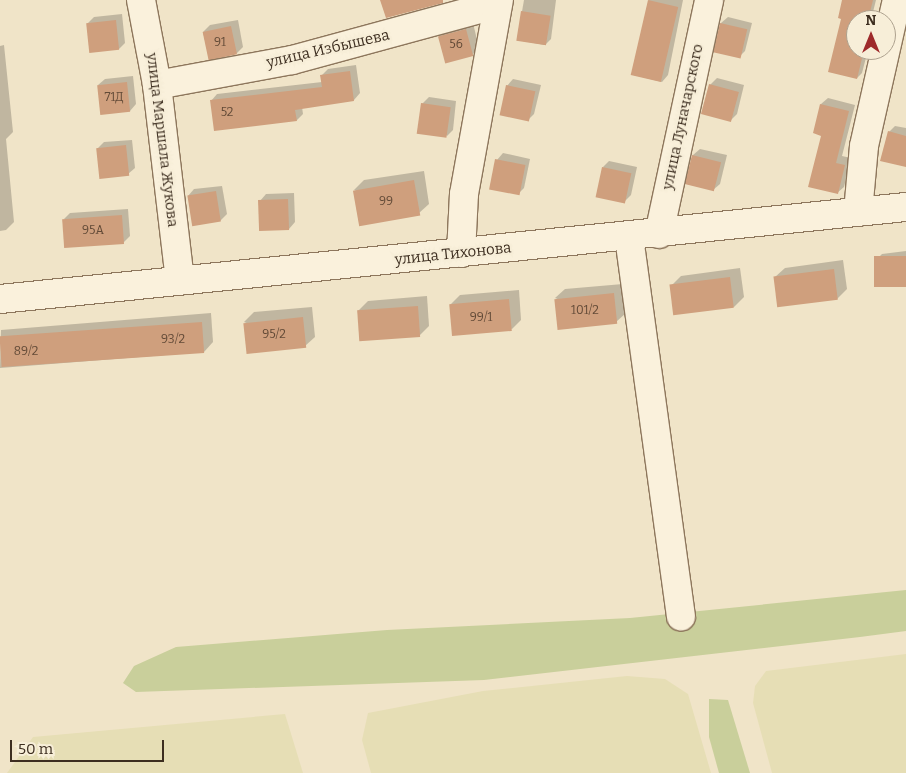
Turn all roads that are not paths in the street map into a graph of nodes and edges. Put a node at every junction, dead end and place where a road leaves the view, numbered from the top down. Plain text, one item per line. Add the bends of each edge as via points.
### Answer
1 (141, 0) edge
2 (709, 0) edge
3 (897, 0) edge
4 (498, 2) edge
5 (157, 85) junction
6 (906, 207) edge
7 (858, 212) junction
8 (659, 234) junction
9 (629, 237) junction
10 (460, 253) junction
11 (180, 281) junction
12 (0, 299) edge
13 (681, 616) dead end

1 - 5 street, улица Маршала Жукова
2 - 8 street, улица Луначарского
3 - 7 street via 864,146
4 - 5 street, улица Избышева via 292,60
4 - 10 street, улица Избышева via 464,194
5 - 11 street, улица Маршала Жукова
6 - 7 street, улица Тихонова
7 - 8 street, улица Тихонова
8 - 9 street, улица Тихонова
9 - 10 street, улица Тихонова
9 - 13 street
10 - 11 street, улица Тихонова
11 - 12 street, улица Тихонова

